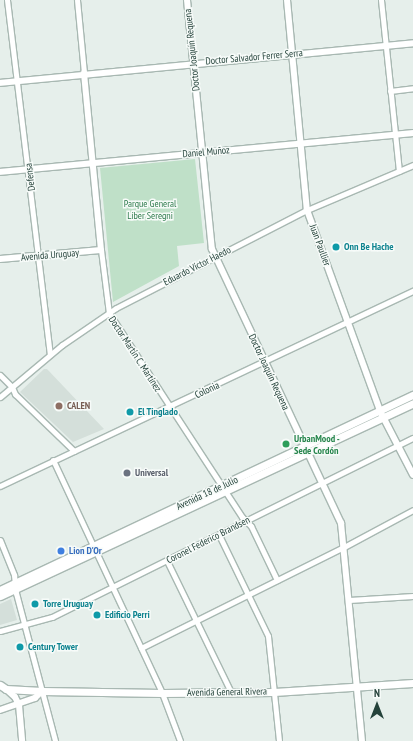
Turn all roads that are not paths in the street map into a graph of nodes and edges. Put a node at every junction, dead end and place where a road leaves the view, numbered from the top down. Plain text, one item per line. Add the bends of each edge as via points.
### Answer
1 (7, 0) edge
2 (77, 0) edge
3 (187, 0) edge
4 (287, 0) edge
5 (381, 0) edge
6 (413, 43) edge
7 (386, 45) junction
8 (292, 54) junction
9 (193, 63) junction
10 (84, 73) junction
11 (18, 81) junction
12 (0, 83) edge
13 (413, 88) edge
14 (390, 91) junction
15 (413, 133) edge
16 (395, 135) junction
17 (300, 143) junction
18 (202, 152) junction
19 (93, 162) junction
20 (413, 165) edge
21 (29, 169) junction
22 (398, 171) junction
23 (0, 172) edge
24 (307, 210) junction
25 (101, 250) junction
26 (39, 256) junction
27 (215, 256) junction
28 (0, 259) edge
29 (413, 292) edge
30 (109, 313) junction
31 (348, 323) junction
32 (50, 354) junction
33 (264, 363) junction
34 (0, 375) edge
35 (12, 387) junction
36 (413, 395) edge
37 (0, 398) edge
38 (413, 403) edge
39 (170, 407) junction
40 (382, 414) junction
41 (413, 438) edge
42 (303, 446) junction
43 (398, 446) junction
44 (74, 451) junction
45 (306, 454) junction
46 (53, 460) junction
47 (413, 475) edge
48 (321, 484) junction
49 (0, 486) edge
50 (225, 488) junction
51 (413, 510) edge
52 (246, 521) junction
53 (219, 535) junction
54 (0, 540) edge
55 (344, 547) junction
56 (94, 549) junction
57 (167, 561) junction
58 (277, 580) junction
59 (16, 585) junction
60 (113, 588) junction
61 (0, 590) edge
62 (248, 594) junction
63 (0, 596) edge
64 (413, 596) edge
65 (349, 600) junction
66 (196, 620) junction
67 (24, 625) junction
68 (0, 631) edge
69 (141, 648) junction
70 (413, 683) edge
71 (357, 686) junction
72 (3, 687) edge
73 (42, 692) junction
74 (231, 692) junction
75 (274, 692) junction
76 (162, 693) junction
77 (18, 705) junction
78 (0, 710) edge
79 (22, 741) edge
80 (55, 741) edge
81 (180, 741) edge
82 (279, 741) edge
83 (362, 741) edge

1 - 11 street, Defensa
2 - 10 street, Doctor Martín C. Martínez
3 - 9 street, Doctor Joaquín Requena
4 - 8 street, Juan Paullier
5 - 7 street
6 - 7 street, Doctor Salvador Ferrer Serra
7 - 8 street, Doctor Salvador Ferrer Serra
7 - 14 street
8 - 9 street, Doctor Salvador Ferrer Serra
8 - 17 street, Juan Paullier
9 - 10 street, Doctor Salvador Ferrer Serra
9 - 18 street, Doctor Joaquín Requena
10 - 11 street, Doctor Salvador Ferrer Serra
10 - 19 street, Doctor Martín C. Martínez
11 - 12 street, Doctor Salvador Ferrer Serra
11 - 21 street, Defensa
13 - 14 street
14 - 16 street
15 - 16 street, Daniel Muñoz
16 - 17 street, Daniel Muñoz
16 - 22 street
17 - 18 street, Daniel Muñoz
17 - 24 street, Juan Paullier
18 - 19 street, Daniel Muñoz
18 - 27 street, Doctor Joaquín Requena via 209,228
19 - 21 street, Daniel Muñoz
19 - 25 street, Doctor Martín C. Martínez
20 - 22 street, Eduardo Víctor Haedo
21 - 23 street, Daniel Muñoz
21 - 26 street, Defensa
22 - 24 street, Eduardo Víctor Haedo
24 - 27 street, Eduardo Víctor Haedo
24 - 31 street, Juan Paullier
25 - 26 street, Avenida Uruguay
25 - 30 street, Doctor Martín C. Martínez
26 - 28 street, Avenida Uruguay
26 - 32 street, Defensa
27 - 30 street, Eduardo Víctor Haedo
27 - 33 street, Doctor Joaquín Requena
29 - 31 street, Colonia
30 - 32 street, Eduardo Víctor Haedo
30 - 39 street, Doctor Martín C. Martínez
31 - 33 street, Colonia
31 - 40 street, Juan Paullier
32 - 35 street, Eduardo Víctor Haedo
33 - 39 street, Colonia
33 - 42 street, Doctor Joaquín Requena
34 - 35 street
35 - 37 street, Eduardo Víctor Haedo
35 - 44 street via 15,394
36 - 40 main road, Avenida 18 de Julio
38 - 40 main road, Avenida 18 de Julio
39 - 44 street, Colonia
39 - 50 street, Doctor Martín C. Martínez
40 - 42 main road, Avenida 18 de Julio
40 - 43 street, Juan Paullier
40 - 45 main road, Avenida 18 de Julio
41 - 43 street, Coronel Federico Brandsen
42 - 45 street, Doctor Joaquín Requena
42 - 50 main road, Avenida 18 de Julio
43 - 47 street, Juan Paullier
43 - 48 street, Coronel Federico Brandsen
44 - 46 street, Colonia
45 - 48 street, Doctor Joaquín Requena
45 - 50 main road, Avenida 18 de Julio
46 - 49 street, Colonia
46 - 56 street
48 - 52 street, Coronel Federico Brandsen
48 - 55 street, Doctor Joaquín Requena via 341,523
50 - 52 street, Doctor Martín C. Martínez
50 - 56 main road, Avenida 18 de Julio
51 - 55 street
52 - 53 street, Coronel Federico Brandsen
52 - 58 street, Doctor Martín C. Martínez
53 - 57 street, Coronel Federico Brandsen
53 - 62 street
54 - 59 street
55 - 58 street
55 - 65 street, Doctor Joaquín Requena
56 - 59 main road, Avenida 18 de Julio
56 - 60 street
57 - 60 street, Coronel Federico Brandsen
57 - 66 street
58 - 62 street
59 - 61 main road, Avenida 18 de Julio
59 - 63 main road, Avenida 18 de Julio
59 - 67 street
60 - 67 street, Coronel Federico Brandsen via 52,617
60 - 69 street
62 - 66 street
62 - 75 street via 268,636
64 - 65 street
65 - 71 street, Doctor Joaquín Requena
66 - 69 street
66 - 74 street
67 - 68 street, Coronel Federico Brandsen
67 - 73 street
69 - 76 street
70 - 71 main road, Avenida General Rivera
71 - 75 main road, Avenida General Rivera
71 - 83 street, Doctor Joaquín Requena
72 - 73 main road, Avenida General Rivera
72 - 77 street via 15,696
73 - 76 main road, Avenida General Rivera
73 - 77 street
73 - 80 street
74 - 75 main road, Avenida General Rivera
74 - 76 main road, Avenida General Rivera
75 - 82 street
76 - 81 street
77 - 78 street
77 - 79 street

